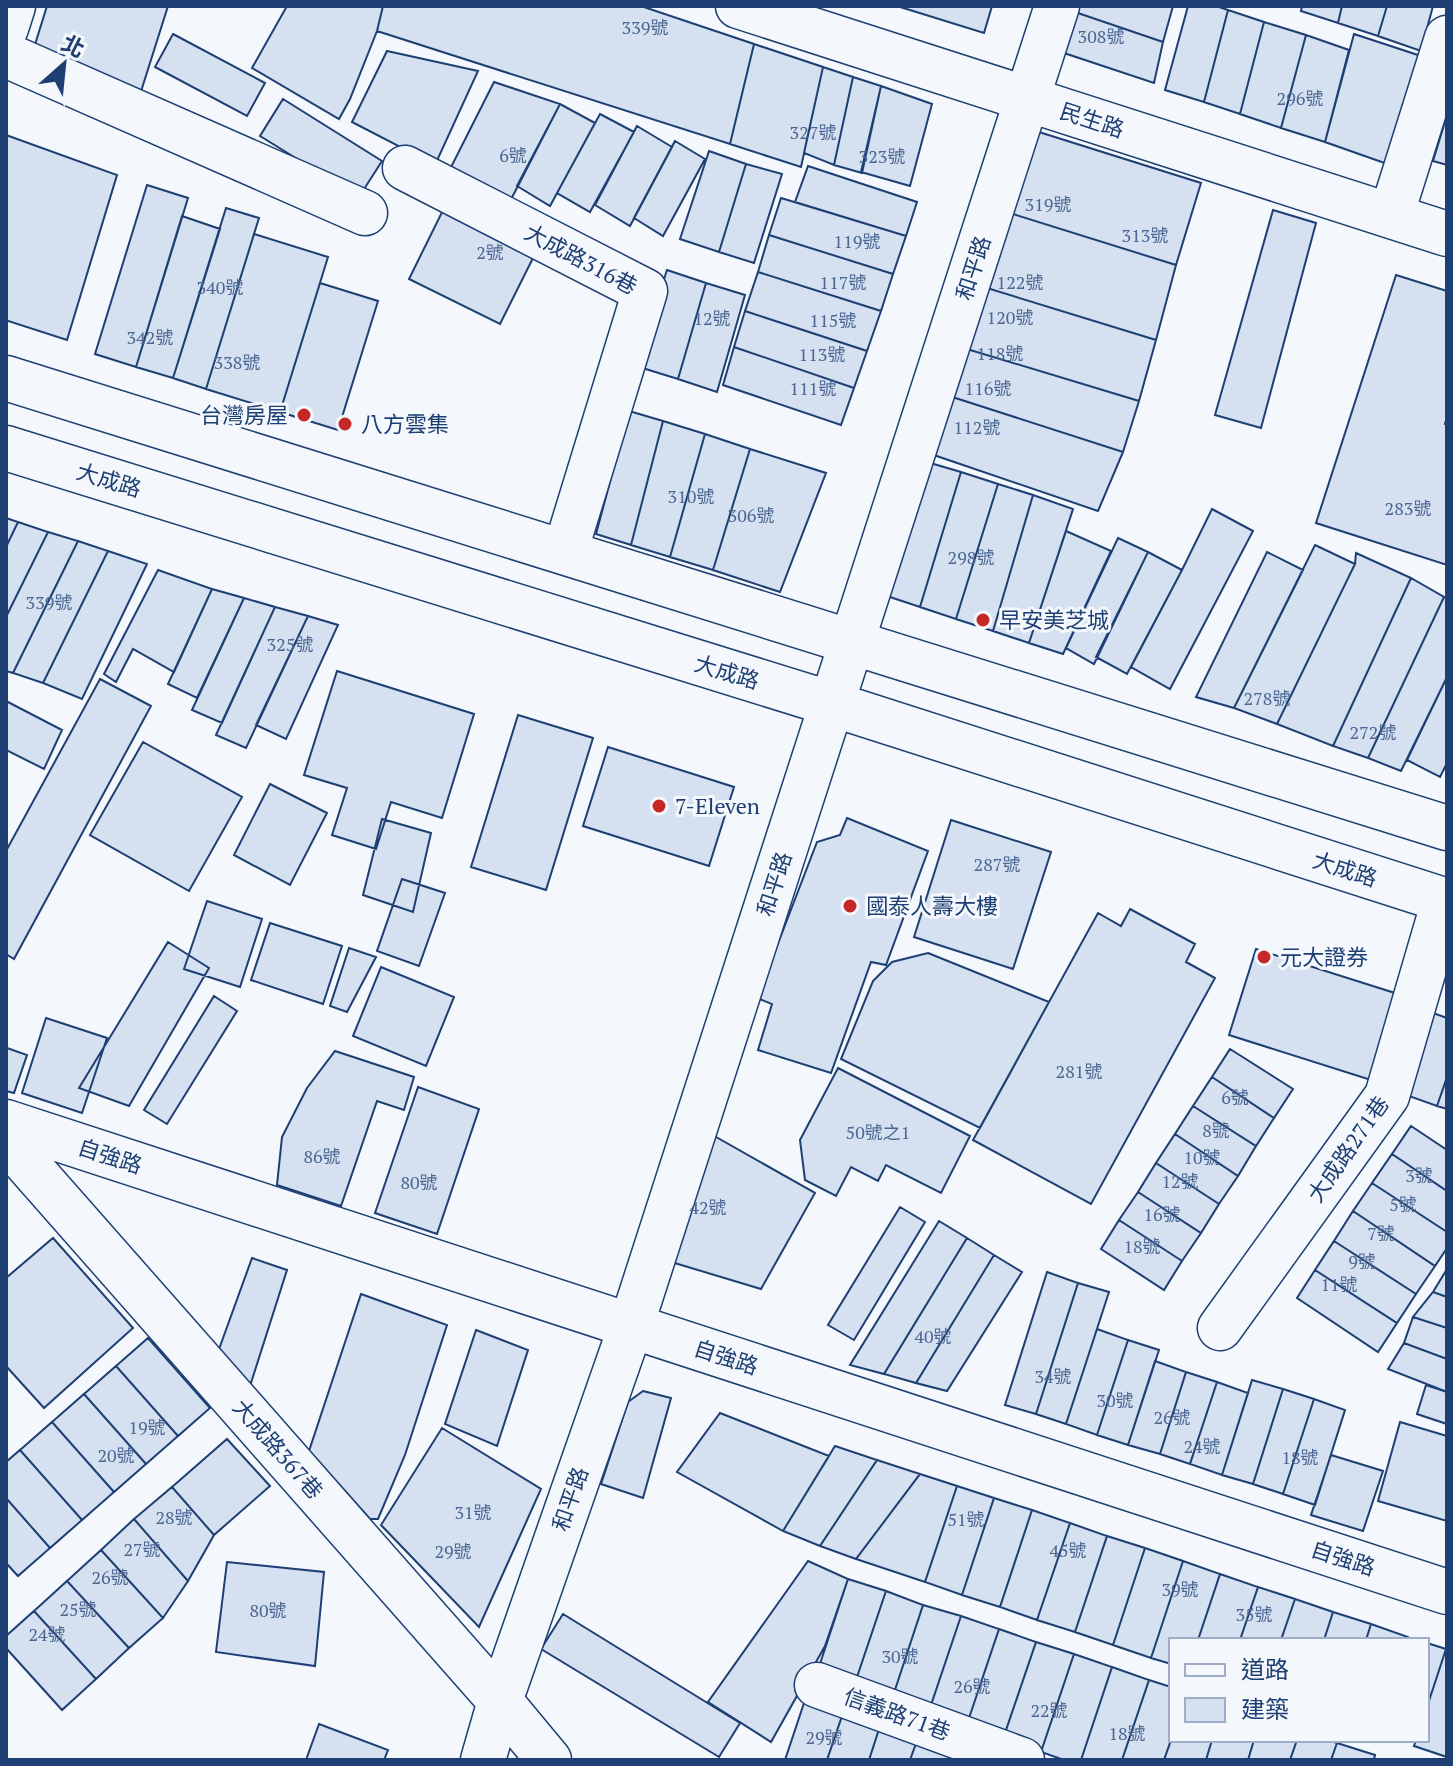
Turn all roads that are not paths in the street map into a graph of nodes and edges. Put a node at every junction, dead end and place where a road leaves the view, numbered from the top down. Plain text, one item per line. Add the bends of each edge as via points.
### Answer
1 (13, 6) edge
2 (738, 6) edge
3 (1057, 6) edge
4 (6, 28) edge
5 (1447, 38) edge
6 (6, 55) edge
7 (1027, 99) junction
8 (405, 168) dead end
9 (365, 213) dead end
10 (1391, 216) junction
11 (1447, 234) edge
12 (6, 378) edge
13 (6, 448) edge
14 (565, 552) junction
15 (852, 642) junction
16 (832, 704) junction
17 (1447, 828) edge
18 (1446, 901) edge
19 (6, 1122) edge
20 (6, 1140) edge
21 (631, 1326) junction
22 (1220, 1328) dead end
23 (1447, 1592) edge
24 (817, 1685) dead end
25 (500, 1701) junction
26 (483, 1760) edge
27 (549, 1760) edge
28 (1022, 1760) edge

1 - 4 street
2 - 7 street, 民生路
3 - 7 street, 和平路
5 - 10 street
6 - 9 street
7 - 10 street, 民生路
7 - 15 street, 和平路
8 - 14 street, 大成路316巷 via 645,291
10 - 11 street, 民生路
12 - 14 street
13 - 16 street, 大成路
14 - 15 street
15 - 16 street, 和平路
15 - 17 street
16 - 18 street, 大成路
16 - 21 street, 和平路
18 - 22 street, 大成路271巷 via 1387,1096
19 - 21 street, 自強路
20 - 25 street, 大成路367巷
21 - 23 street, 自強路
21 - 25 street, 和平路
24 - 28 street, 信義路71巷
25 - 26 street, 和平路
25 - 27 street, 大成路367巷

